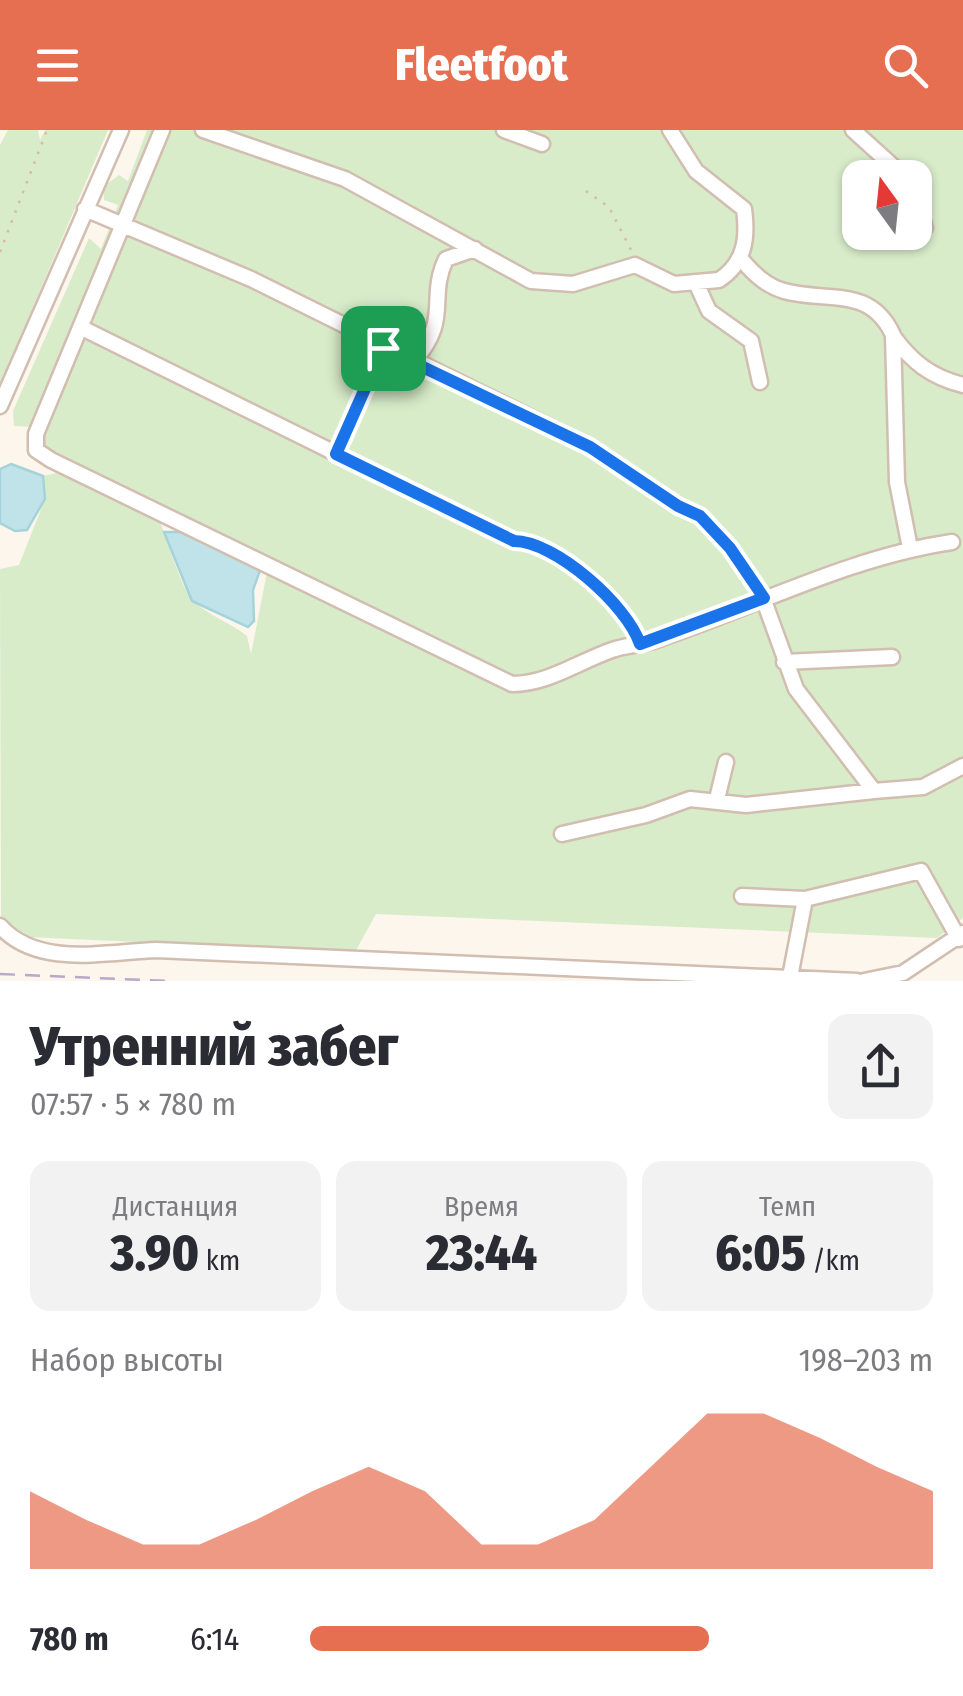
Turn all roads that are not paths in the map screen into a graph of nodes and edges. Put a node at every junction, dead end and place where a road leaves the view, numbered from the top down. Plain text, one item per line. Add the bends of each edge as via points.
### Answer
1 (121, 130) edge
2 (162, 130) edge
3 (202, 130) edge
4 (504, 130) edge
5 (670, 130) edge
6 (853, 130) edge
7 (542, 144) dead end
8 (886, 160) edge
9 (86, 209) junction
10 (126, 226) junction
11 (475, 249) junction
12 (740, 260) junction
13 (697, 285) junction
14 (82, 328) junction
15 (892, 335) junction
16 (383, 348) junction
17 (413, 362) junction
18 (760, 382) dead end
19 (963, 384) edge
20 (0, 406) edge
21 (556, 430) road end
22 (336, 454) junction
23 (952, 542) dead end
24 (910, 548) junction
25 (764, 598) junction
26 (640, 644) junction
27 (892, 657) dead end
28 (784, 662) junction
29 (726, 762) dead end
30 (963, 766) edge
31 (874, 791) junction
32 (716, 799) junction
33 (562, 834) dead end
34 (742, 896) dead end
35 (806, 900) junction
36 (0, 926) edge
37 (961, 936) edge
38 (790, 977) junction
39 (861, 981) edge

1 - 9 street
2 - 10 street
3 - 11 street via 345,178
4 - 7 street
5 - 12 street via 696,171 744,209
6 - 8 street
9 - 10 street
9 - 20 street
10 - 14 street
10 - 16 street via 251,278
11 - 13 street via 551,286 635,266 674,284
11 - 17 street via 446,259 438,324
12 - 13 street via 720,280
12 - 15 street via 758,279 784,291 870,305
13 - 18 street via 708,312 750,340
14 - 22 street
14 - 26 street via 36,434 36,450 50,460 512,684 532,684
15 - 19 street via 910,359 938,378
15 - 24 street via 897,482
16 - 17 street
16 - 22 street
17 - 21 street
22 - 26 street via 514,541 535,541 633,623
23 - 24 street
24 - 25 street
25 - 26 street
25 - 28 street
27 - 28 street
28 - 31 street via 796,689
29 - 32 street
30 - 31 street via 923,787
31 - 32 street via 746,805
32 - 33 street via 690,799
34 - 35 street
35 - 37 street via 922,871
35 - 38 street
36 - 38 street via 27,948 59,954 156,950
37 - 39 street via 903,973
38 - 39 street

